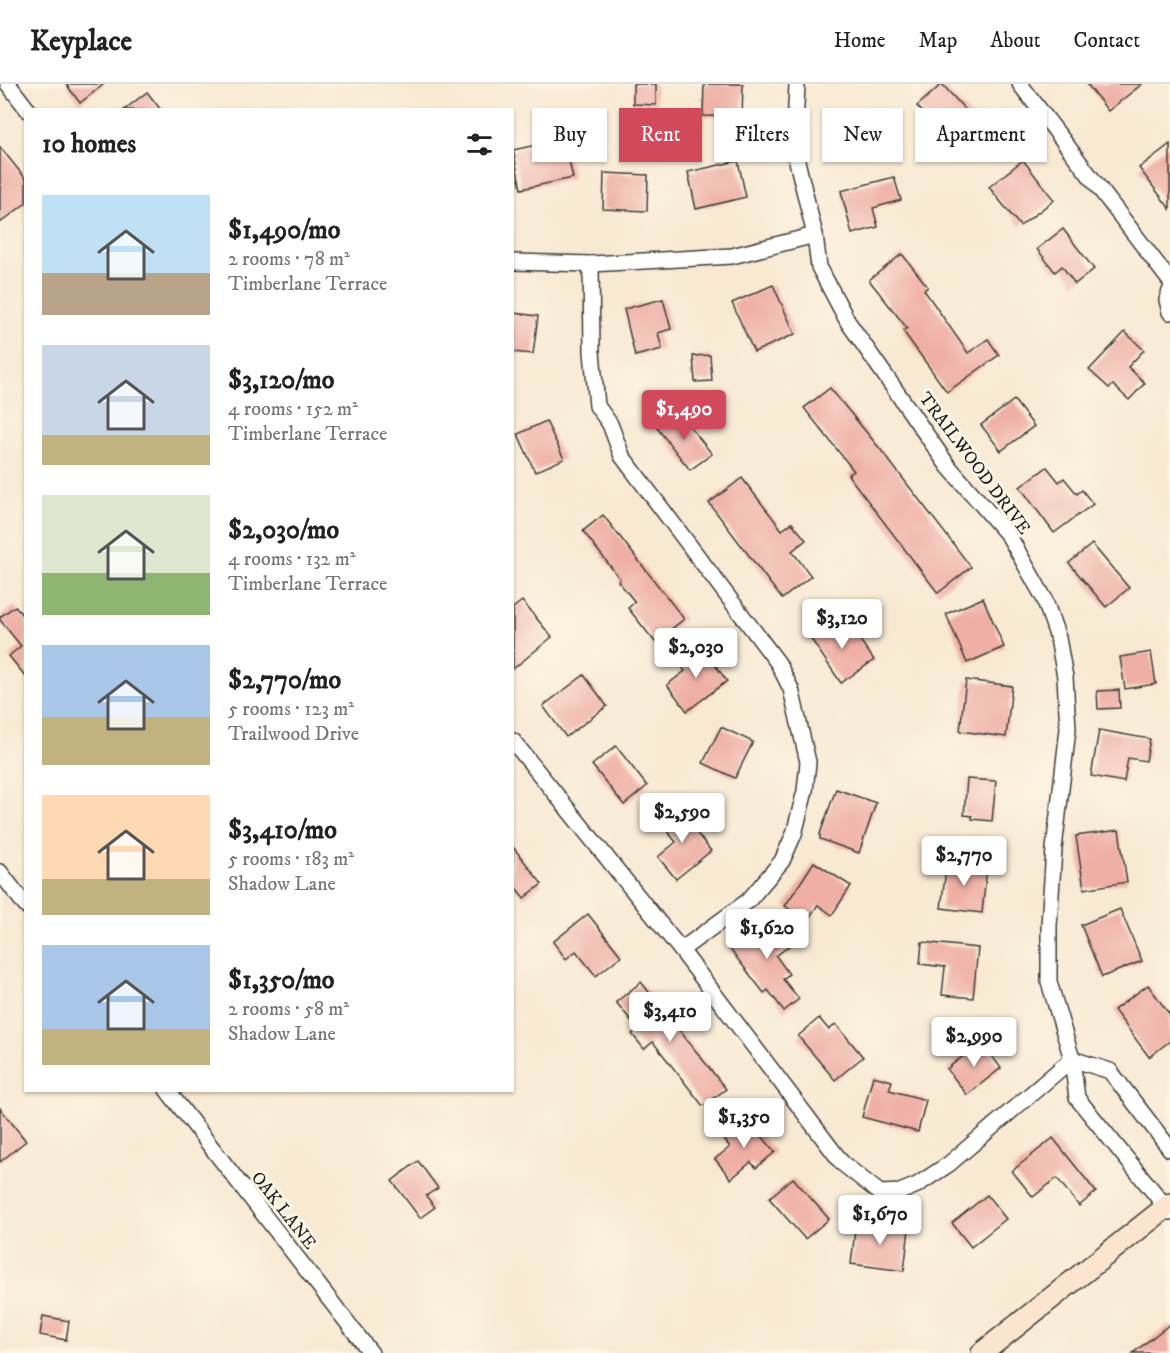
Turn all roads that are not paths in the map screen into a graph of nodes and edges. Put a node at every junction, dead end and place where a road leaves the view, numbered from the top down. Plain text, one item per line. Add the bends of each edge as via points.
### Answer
1 (8, 84) edge
2 (797, 84) edge
3 (1020, 84) edge
4 (26, 108) edge
5 (815, 235) junction
6 (514, 262) edge
7 (591, 264) junction
8 (1170, 281) edge
9 (1170, 291) edge
10 (1170, 312) edge
11 (514, 742) edge
12 (0, 872) edge
13 (24, 903) edge
14 (681, 950) junction
15 (1072, 1059) junction
16 (169, 1092) edge
17 (1170, 1149) edge
18 (1169, 1208) edge
19 (371, 1353) edge
20 (982, 1353) edge

1 - 4 street
2 - 5 street, TRAILWOOD DRIVE via 794,149
3 - 8 street
5 - 7 street via 732,256
5 - 15 street, TRAILWOOD DRIVE via 819,267 848,322 948,466 1010,536 1044,598 1058,638 1068,729 1054,849 1049,982
6 - 7 street
7 - 14 street via 597,406 610,424 622,456 778,663 791,689 808,762 806,791 782,861 748,901
9 - 10 street
11 - 14 street
12 - 13 street
14 - 15 street via 843,1163 880,1193 900,1192 917,1185 950,1164
15 - 17 street via 1110,1071
15 - 18 street, TRAILWOOD DRIVE via 1077,1098
16 - 19 street, OAK LANE
18 - 20 main road

